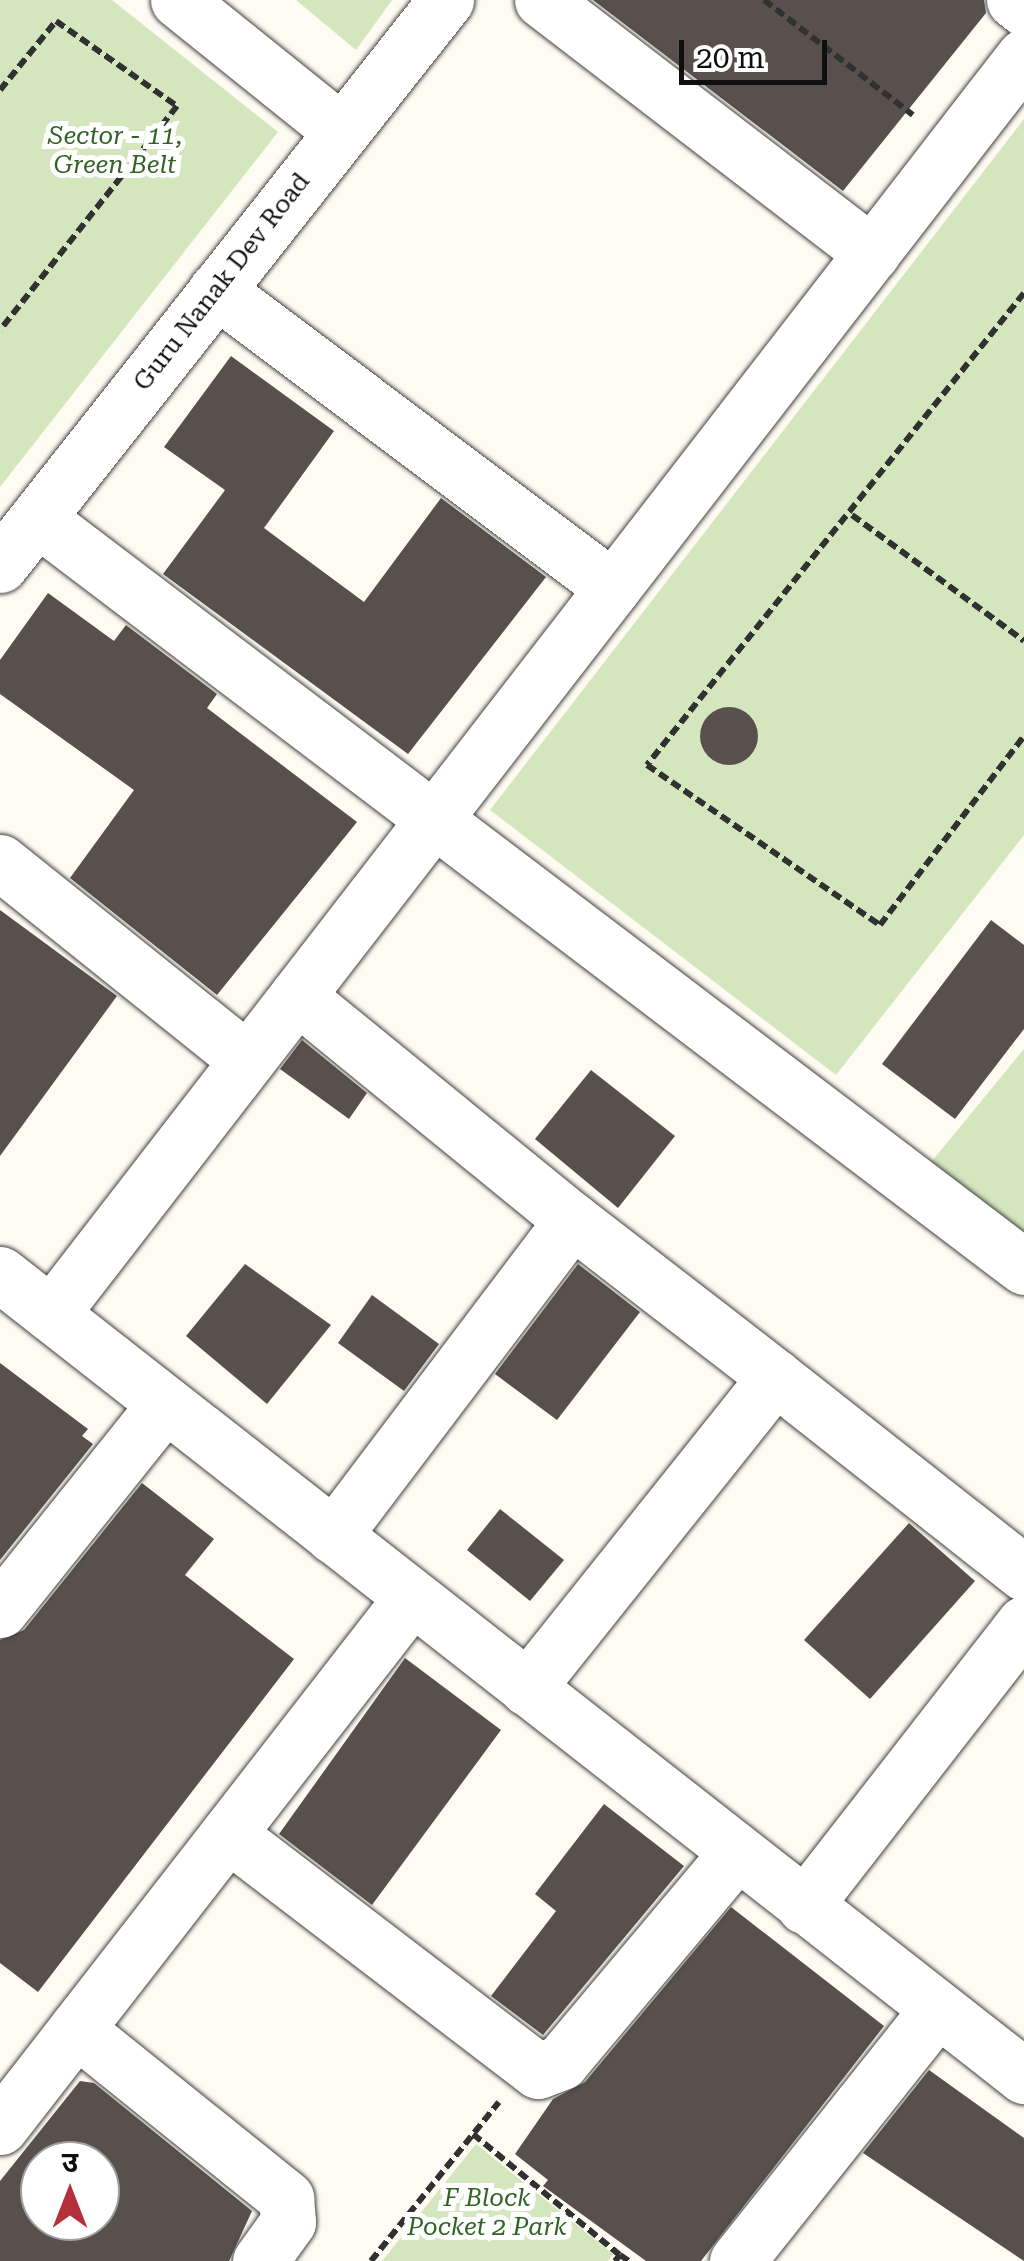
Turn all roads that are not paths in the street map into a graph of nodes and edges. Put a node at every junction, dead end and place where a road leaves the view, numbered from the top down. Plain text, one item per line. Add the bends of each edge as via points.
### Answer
1 (178, 0) edge
2 (446, 0) edge
3 (542, 0) edge
4 (1014, 0) edge
5 (1024, 8) edge
6 (1024, 56) edge
7 (342, 131) junction
8 (872, 252) junction
9 (216, 290) junction
10 (38, 518) junction
11 (0, 566) edge
12 (612, 588) junction
13 (434, 818) junction
14 (0, 862) edge
15 (297, 996) junction
16 (245, 1058) junction
17 (572, 1220) junction
18 (1024, 1267) edge
19 (0, 1274) edge
20 (51, 1314) junction
21 (775, 1378) junction
22 (166, 1404) junction
23 (333, 1536) junction
24 (1024, 1573) edge
25 (412, 1598) junction
26 (0, 1610) edge
27 (1022, 1629) edge
28 (528, 1688) junction
29 (228, 1834) junction
30 (737, 1852) junction
31 (804, 1906) junction
32 (937, 2010) junction
33 (76, 2029) junction
34 (1024, 2076) edge
35 (7, 2104) edge
36 (260, 2261) edge
37 (737, 2261) edge

1 - 7 street
2 - 7 street, Guru Nanak Dev Road
3 - 8 street
4 - 5 street
6 - 8 street
7 - 9 street, Guru Nanak Dev Road
8 - 12 street
9 - 10 street, Guru Nanak Dev Road
9 - 12 street
10 - 11 street, Guru Nanak Dev Road
10 - 13 street
12 - 13 street
13 - 15 street
13 - 18 street
14 - 16 street
15 - 16 street
15 - 17 street
16 - 20 street
17 - 21 street
17 - 23 street
19 - 20 street
20 - 22 street
21 - 24 street
21 - 28 street
22 - 23 street
22 - 26 street
23 - 25 street
25 - 28 street
25 - 29 street
27 - 31 street
28 - 30 street
29 - 30 street via 538,2071 561,2062
29 - 33 street
30 - 31 street
31 - 32 street
32 - 34 street
32 - 37 street
33 - 35 street
33 - 36 street via 286,2198 288,2222

